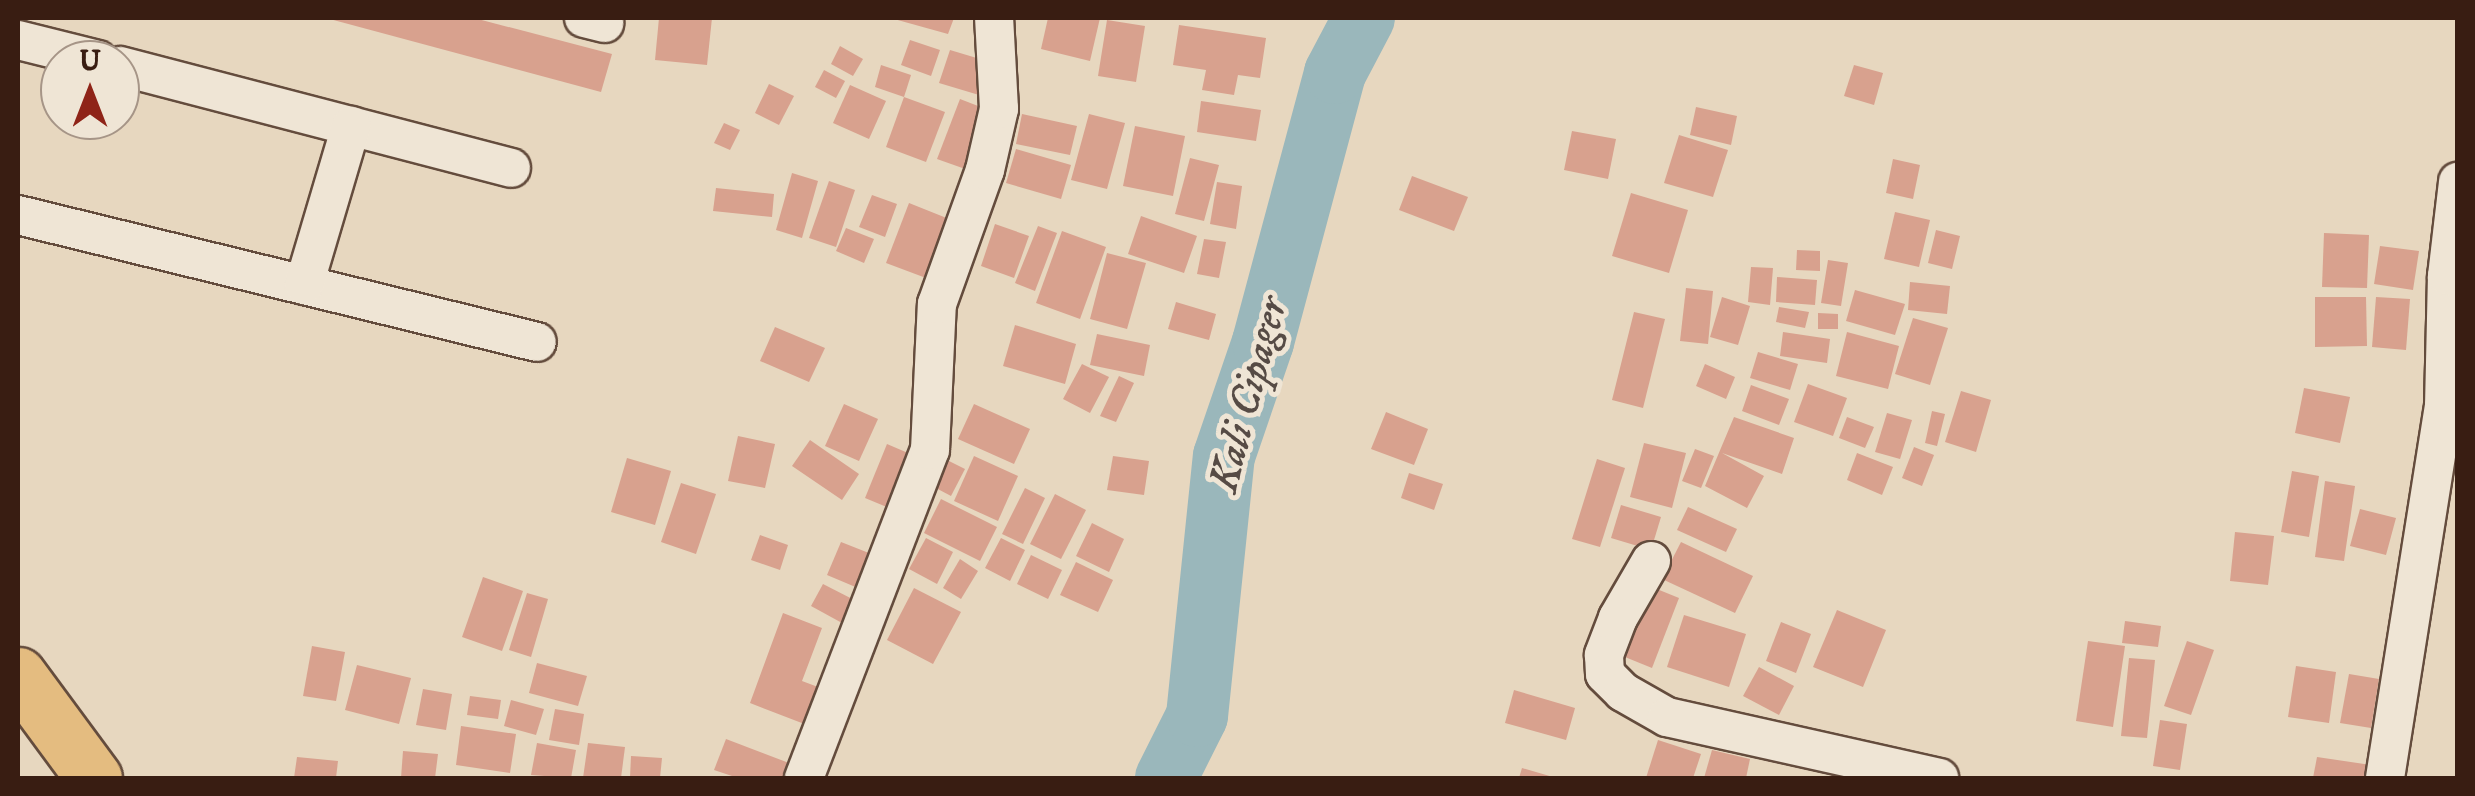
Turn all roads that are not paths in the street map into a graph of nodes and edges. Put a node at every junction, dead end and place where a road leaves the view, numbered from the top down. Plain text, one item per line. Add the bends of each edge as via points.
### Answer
1 (994, 18) edge
2 (140, 71) edge
3 (351, 126) junction
4 (511, 168) dead end
5 (2458, 182) edge
6 (18, 214) edge
7 (304, 286) junction
8 (537, 342) dead end
9 (1651, 561) dead end
10 (18, 675) edge
11 (94, 778) edge
12 (804, 778) edge
13 (1939, 778) edge
14 (2385, 778) edge

1 - 12 street via 999,110 986,170 937,304 930,450
2 - 3 street
3 - 4 street
3 - 7 street
5 - 14 street via 2447,276 2444,408
6 - 7 street
7 - 8 street
9 - 13 street via 1604,654 1606,674 1623,692 1667,717
10 - 11 highway

